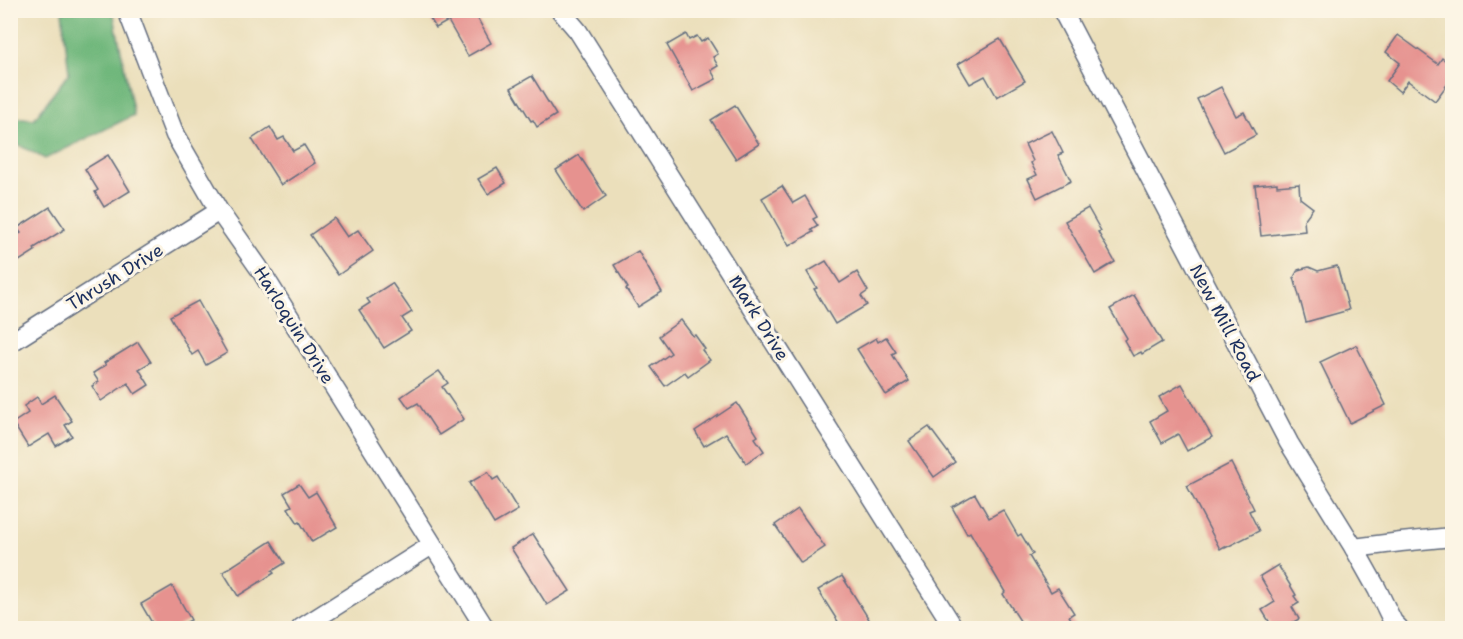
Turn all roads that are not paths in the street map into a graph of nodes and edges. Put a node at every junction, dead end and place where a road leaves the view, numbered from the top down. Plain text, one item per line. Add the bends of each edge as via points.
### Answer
1 (127, 10) edge
2 (560, 10) edge
3 (1062, 10) edge
4 (219, 211) junction
5 (10, 343) edge
6 (1452, 537) edge
7 (432, 545) junction
8 (1354, 548) junction
9 (1392, 626) edge
10 (301, 628) edge
11 (485, 628) edge
12 (954, 628) edge

1 - 4 street, Harloquin Drive via 175,135
2 - 12 street, Mark Drive via 578,31
3 - 8 street, New Mill Road via 1289,444
4 - 5 street, Thrush Drive
4 - 7 street, Harloquin Drive via 259,268
6 - 8 street
7 - 10 street
7 - 11 street, Harloquin Drive
8 - 9 street, New Mill Road

